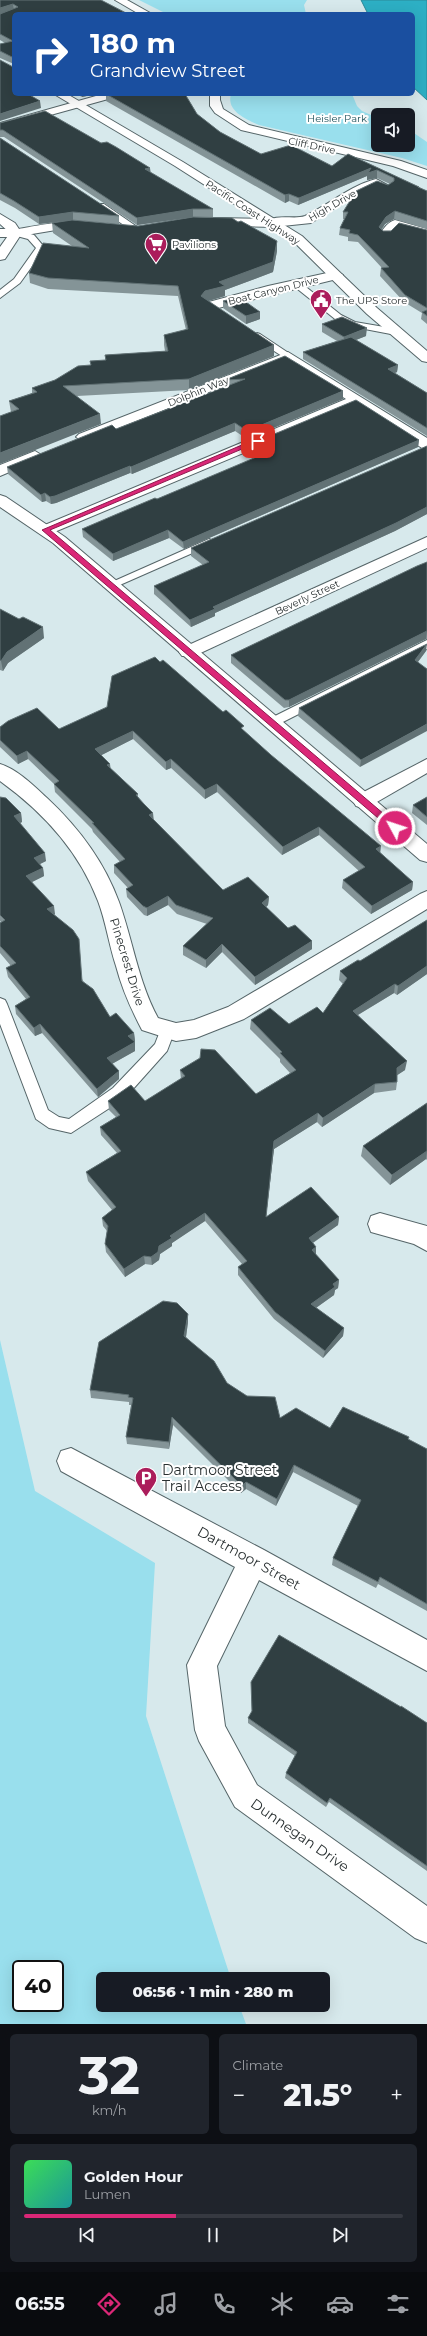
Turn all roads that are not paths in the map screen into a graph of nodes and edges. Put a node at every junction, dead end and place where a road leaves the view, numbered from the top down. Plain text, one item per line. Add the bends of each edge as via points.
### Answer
1 (120, 0) edge
2 (143, 12) edge
3 (62, 96) edge
4 (108, 96) edge
5 (215, 96) edge
6 (78, 105) junction
7 (0, 126) edge
8 (427, 174) edge
9 (387, 187) edge
10 (92, 201) edge
11 (0, 218) edge
12 (201, 222) edge
13 (273, 223) junction
14 (93, 227) edge
15 (151, 229) edge
16 (115, 230) edge
17 (139, 231) junction
18 (427, 232) edge
19 (0, 233) edge
20 (16, 233) junction
21 (386, 234) edge
22 (0, 256) edge
23 (336, 275) junction
24 (298, 284) junction
25 (0, 295) edge
26 (210, 306) joint
27 (223, 314) edge
28 (249, 331) edge
29 (396, 332) junction
30 (288, 356) junction
31 (427, 358) edge
32 (357, 400) junction
33 (74, 441) edge
34 (425, 448) edge
35 (52, 450) edge
36 (0, 471) edge
37 (0, 500) edge
38 (46, 530) junction
39 (218, 539) edge
40 (427, 542) edge
41 (109, 586) junction
42 (427, 644) edge
43 (188, 652) junction
44 (271, 723) junction
45 (427, 765) edge
46 (0, 771) edge
47 (363, 801) junction
48 (427, 855) edge
49 (427, 899) edge
50 (0, 1004) edge
51 (167, 1030) junction
52 (380, 1224) dead end
53 (427, 1240) edge
54 (71, 1461) dead end
55 (254, 1560) junction
56 (427, 1656) edge
57 (427, 1926) edge

1 - 2 main road
3 - 6 main road, Pacific Coast Highway
4 - 6 main road
5 - 8 main road, Cliff Drive via 219,110 245,128 397,163
6 - 7 main road
6 - 13 main road, Pacific Coast Highway
9 - 13 main road, High Drive via 376,183 336,201 307,220
10 - 17 lane
11 - 20 main road
12 - 13 main road, High Drive
13 - 23 main road, Pacific Coast Highway via 298,239
14 - 20 main road via 56,226
15 - 17 main road
16 - 17 main road
18 - 21 main road via 395,224
19 - 20 main road
20 - 22 main road
20 - 25 lane via 31,237 41,248 17,281
23 - 24 main road, Boat Canyon Drive
23 - 29 main road, Pacific Coast Highway
24 - 26 main road, Boat Canyon Drive
24 - 29 lane via 338,317 352,324
26 - 27 lane
28 - 30 lane
29 - 31 main road, Pacific Coast Highway
30 - 32 main road
30 - 33 main road, Dolphin Way
32 - 34 main road
32 - 38 main road
35 - 36 main road
37 - 38 main road
38 - 41 main road
39 - 41 lane
40 - 43 main road, Beverly Street
41 - 43 main road
42 - 44 lane
43 - 44 main road
44 - 47 main road
45 - 47 main road
46 - 51 main road, Pinecrest Drive via 42,807 89,859 108,902 137,1000 150,1024
47 - 48 main road
49 - 51 main road, Pinecrest Drive via 236,1013 196,1029 176,1032
50 - 51 lane via 42,1114 55,1123 71,1126 119,1093 162,1047
52 - 53 main road via 422,1234
54 - 55 main road, Dartmoor Street
55 - 56 main road, Dartmoor Street
55 - 57 main road, Dunnegan Drive via 202,1665 210,1730 246,1796

